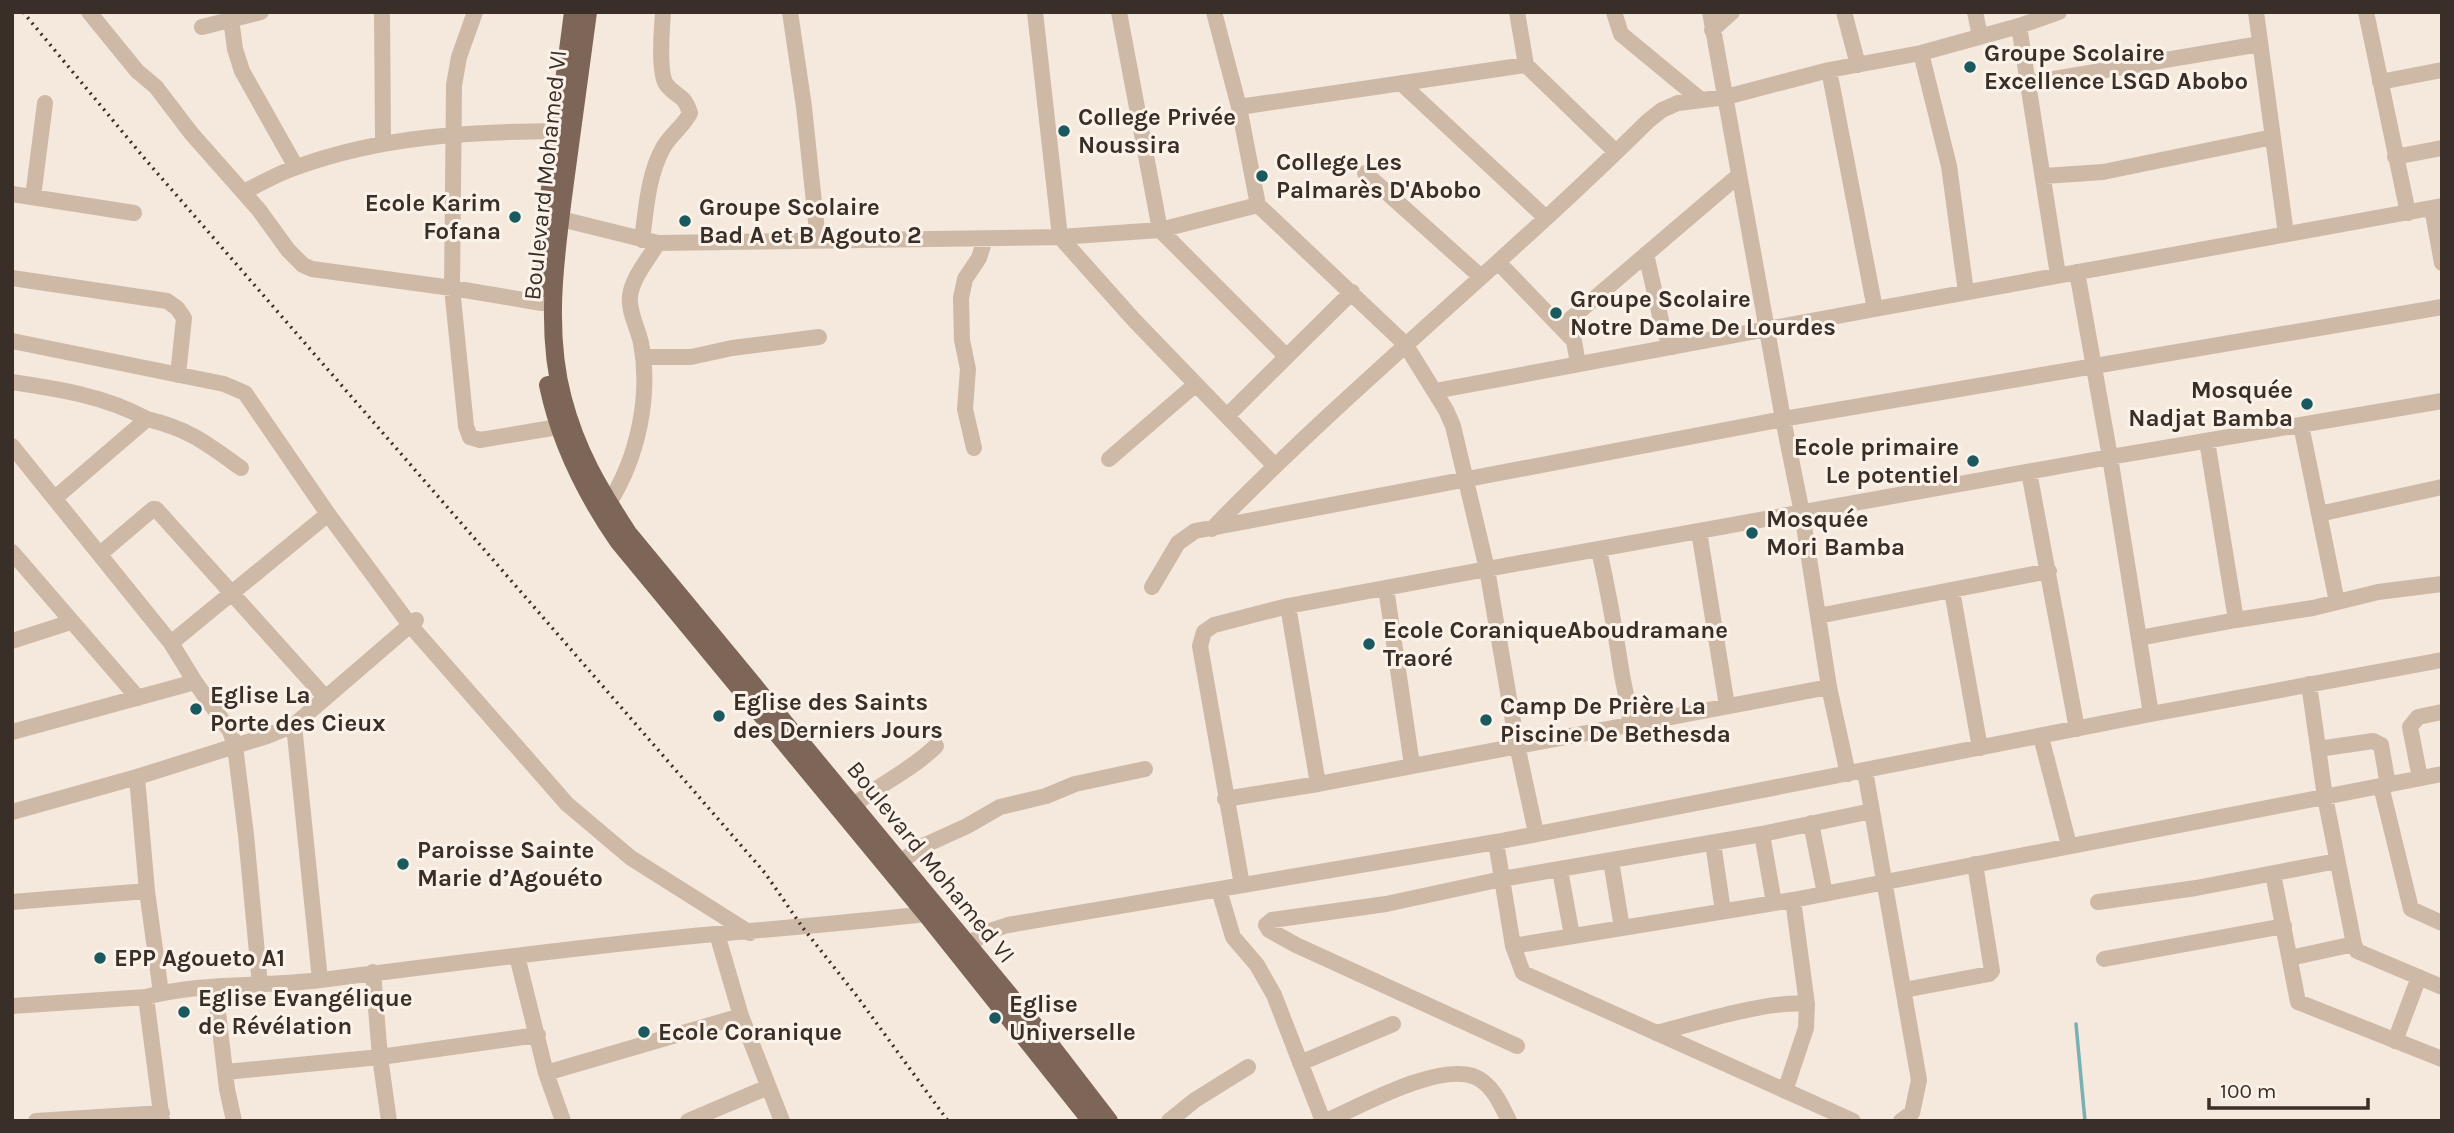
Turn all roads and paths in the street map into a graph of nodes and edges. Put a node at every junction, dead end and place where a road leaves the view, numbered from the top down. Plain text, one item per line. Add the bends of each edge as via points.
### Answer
1 (89, 12) edge
2 (261, 12) edge
3 (382, 12) edge
4 (475, 12) edge
5 (573, 12) edge
6 (588, 12) edge
7 (663, 12) edge
8 (790, 12) edge
9 (1035, 12) edge
10 (1119, 12) edge
11 (1214, 12) edge
12 (1517, 12) edge
13 (1614, 12) edge
14 (1710, 12) edge
15 (1732, 12) edge
16 (1844, 12) edge
17 (1975, 12) edge
18 (2059, 12) edge
19 (2256, 12) edge
20 (2366, 12) edge
21 (231, 19) junction
22 (2019, 26) junction
23 (202, 27) dead end
24 (1712, 30) junction
25 (1980, 37) junction
26 (2260, 44) junction
27 (1921, 53) junction
28 (1526, 65) junction
29 (1858, 65) junction
30 (1829, 70) junction
31 (2442, 70) edge
32 (2380, 82) junction
33 (1401, 83) junction
34 (2029, 83) junction
35 (1726, 97) junction
36 (1701, 100) junction
37 (44, 103) dead end
38 (1239, 107) junction
39 (557, 131) junction
40 (454, 134) junction
41 (2273, 137) junction
42 (383, 143) junction
43 (2442, 148) edge
44 (1616, 152) junction
45 (2395, 157) junction
46 (296, 167) junction
47 (1365, 173) dead end
48 (1739, 175) junction
49 (2044, 176) junction
50 (243, 192) junction
51 (12, 194) edge
52 (33, 197) junction
53 (1258, 205) junction
54 (2437, 207) edge
55 (2407, 213) junction
56 (134, 214) dead end
57 (1546, 218) junction
58 (561, 219) junction
59 (1160, 230) junction
60 (2286, 234) junction
61 (1060, 237) junction
62 (985, 239) junction
63 (818, 241) junction
64 (650, 242) junction
65 (1646, 254) junction
66 (1497, 262) junction
67 (2442, 264) edge
68 (2077, 272) junction
69 (2058, 275) junction
70 (1481, 277) junction
71 (12, 278) edge
72 (452, 288) junction
73 (1352, 292) junction
74 (1966, 292) junction
75 (542, 303) junction
76 (2442, 307) edge
77 (1875, 309) junction
78 (1561, 327) junction
79 (1768, 329) junction
80 (819, 337) dead end
81 (12, 341) edge
82 (1405, 344) junction
83 (1672, 347) junction
84 (1286, 356) junction
85 (643, 357) junction
86 (1578, 364) junction
87 (2094, 365) junction
88 (178, 375) junction
89 (12, 382) edge
90 (1196, 384) junction
91 (1435, 391) junction
92 (2442, 401) edge
93 (1228, 415) junction
94 (147, 418) junction
95 (1783, 419) junction
96 (2301, 425) junction
97 (558, 427) junction
98 (2207, 441) junction
99 (12, 446) edge
100 (974, 448) dead end
101 (2110, 457) junction
102 (1109, 460) dead end
103 (1274, 465) junction
104 (240, 468) dead end
105 (2029, 472) junction
106 (1466, 478) junction
107 (2442, 487) edge
108 (55, 498) junction
109 (609, 503) junction
110 (1802, 513) junction
111 (328, 514) junction
112 (2319, 514) junction
113 (1212, 529) junction
114 (1699, 531) junction
115 (1599, 550) junction
116 (12, 552) edge
117 (100, 554) junction
118 (1488, 569) junction
119 (2049, 571) junction
120 (2442, 584) edge
121 (1152, 587) dead end
122 (1386, 587) junction
123 (1952, 591) junction
124 (230, 593) junction
125 (2337, 602) junction
126 (1288, 606) junction
127 (1818, 616) junction
128 (2236, 620) junction
129 (71, 622) junction
130 (413, 622) junction
131 (2139, 638) junction
132 (12, 641) edge
133 (171, 643) junction
134 (2442, 660) edge
135 (195, 682) junction
136 (2309, 684) junction
137 (1829, 687) junction
138 (325, 697) junction
139 (138, 698) junction
140 (1727, 706) junction
141 (2442, 712) edge
142 (2151, 714) junction
143 (1630, 723) junction
144 (294, 724) junction
145 (2077, 729) junction
146 (12, 732) edge
147 (2041, 737) junction
148 (1517, 745) junction
149 (235, 746) junction
150 (936, 746) dead end
151 (1980, 748) junction
152 (2318, 749) junction
153 (1412, 765) junction
154 (1145, 769) dead end
155 (1865, 771) junction
156 (1848, 774) junction
157 (2442, 774) edge
158 (136, 777) junction
159 (2420, 778) junction
160 (1318, 784) junction
161 (2384, 785) junction
162 (2325, 797) junction
163 (1225, 799) junction
164 (853, 806) junction
165 (1872, 811) junction
166 (12, 812) edge
167 (1811, 823) junction
168 (1536, 833) junction
169 (1762, 834) junction
170 (1496, 842) junction
171 (1713, 843) junction
172 (2070, 845) junction
173 (1611, 861) junction
174 (2337, 861) junction
175 (900, 862) junction
176 (1975, 864) junction
177 (1560, 870) junction
178 (2273, 873) junction
179 (1502, 879) junction
180 (1884, 882) junction
181 (1242, 885) junction
182 (1219, 890) junction
183 (147, 891) junction
184 (1825, 894) junction
185 (1793, 900) junction
186 (12, 902) edge
187 (2098, 902) dead end
188 (1774, 903) junction
189 (1723, 911) junction
190 (932, 912) junction
191 (2442, 923) edge
192 (2284, 926) junction
193 (1622, 928) junction
194 (750, 933) junction
195 (717, 934) junction
196 (1572, 936) junction
197 (2354, 943) junction
198 (1513, 946) junction
199 (962, 949) junction
200 (517, 956) junction
201 (2290, 958) junction
202 (2104, 959) dead end
203 (373, 972) junction
204 (2419, 977) junction
205 (320, 980) junction
206 (260, 985) junction
207 (215, 987) junction
208 (2442, 987) edge
209 (1904, 990) junction
210 (153, 995) junction
211 (1807, 1004) junction
212 (12, 1006) edge
213 (741, 1016) junction
214 (1393, 1024) dead end
215 (1656, 1033) junction
216 (538, 1035) junction
217 (2395, 1041) junction
218 (1517, 1046) dead end
219 (380, 1057) junction
220 (2442, 1059) edge
221 (1300, 1063) junction
222 (1248, 1067) dead end
223 (225, 1072) junction
224 (546, 1073) junction
225 (768, 1087) junction
226 (1785, 1091) junction
227 (162, 1117) edge
228 (36, 1121) edge
229 (234, 1121) edge
230 (388, 1121) edge
231 (563, 1121) edge
232 (688, 1121) edge
233 (782, 1121) edge
234 (1091, 1121) edge
235 (1109, 1121) edge
236 (1169, 1121) edge
237 (1325, 1121) edge
238 (1509, 1121) edge
239 (1853, 1121) edge
240 (1901, 1121) edge

1 - 50 street
2 - 21 street
3 - 42 street
4 - 40 street via 459,57
5 - 39 main road, Boulevard Mohamed VI
6 - 58 main road, Boulevard Mohamed VI
7 - 64 street via 662,69 666,83 683,98 690,113 659,157 647,202
8 - 63 street
9 - 61 street
10 - 59 street
11 - 38 street
12 - 28 street
13 - 36 street via 1621,34
14 - 24 street
15 - 24 street
16 - 29 street
17 - 25 street
18 - 22 street
19 - 26 street
20 - 32 street
21 - 23 street
21 - 46 street via 242,71
22 - 25 street
22 - 34 street
24 - 35 street
25 - 27 street
26 - 34 street
26 - 41 street
27 - 29 street
27 - 74 street via 1949,166
28 - 33 street
28 - 44 street
29 - 30 street
30 - 35 street
30 - 77 street
31 - 32 street
32 - 45 street
33 - 38 street
33 - 57 street
34 - 49 street
35 - 36 street
35 - 48 street
36 - 44 street via 1662,110
37 - 52 street
38 - 53 street
39 - 40 street
39 - 75 main road, Boulevard Mohamed VI
40 - 42 street
40 - 72 street
41 - 49 street via 2103,172
41 - 60 street
42 - 46 street
43 - 45 street
44 - 57 street
45 - 55 street
46 - 50 street
47 - 70 street
48 - 65 street
48 - 79 street
49 - 69 street
50 - 72 street via 303,265
51 - 52 street
52 - 56 street
53 - 59 street
53 - 73 street
54 - 55 street
54 - 67 street
55 - 60 street
57 - 66 street
58 - 64 street
58 - 109 main road, Boulevard Mohamed VI via 554,307 558,376 573,432
59 - 61 street
59 - 84 street
60 - 68 street
61 - 62 street
61 - 90 street
62 - 63 street
62 - 100 street via 961,298 968,369 965,409
63 - 64 street
64 - 85 street via 629,298
65 - 78 street
65 - 83 street via 1663,329
66 - 70 street
66 - 78 street
68 - 69 street
68 - 87 street
69 - 74 street
70 - 82 street
71 - 88 street via 167,301 184,318
72 - 75 street
72 - 97 street via 470,437 480,440
73 - 82 street
73 - 84 street
74 - 77 street
75 - 97 main road, Boulevard Mohamed VI via 547,377
76 - 87 street
77 - 79 street
78 - 86 street via 1574,341
79 - 83 street
79 - 95 street
80 - 85 street via 691,357
81 - 88 street
82 - 91 street
82 - 103 street
83 - 86 street
84 - 93 street
85 - 109 street via 645,392 640,423 622,480
86 - 91 street
87 - 95 street
87 - 101 street
88 - 111 street via 224,383 245,393
89 - 94 street via 85,395
90 - 93 street
90 - 102 street
91 - 106 street via 1453,426
92 - 96 street
93 - 103 street
94 - 104 street via 185,430
94 - 108 street
95 - 106 street
95 - 110 street
96 - 98 street
96 - 112 street
97 - 190 main road, Boulevard Mohamed VI via 593,503 618,541
98 - 101 street
98 - 128 street
99 - 108 street
101 - 105 street
101 - 131 street
103 - 113 street
105 - 110 street
105 - 119 street
106 - 113 street
106 - 118 street
107 - 112 street
108 - 117 street
109 - 164 main road, Boulevard Mohamed VI via 628,533
110 - 114 street
110 - 127 street
111 - 124 street
111 - 130 street
112 - 125 street
113 - 121 street via 1195,531 1178,543
114 - 115 street
114 - 140 street
115 - 118 street
115 - 143 street
116 - 129 street
117 - 124 street via 156,509
117 - 133 street
118 - 122 street
118 - 148 street
119 - 123 street
119 - 145 street
120 - 125 street
122 - 126 street
122 - 153 street
123 - 127 street
123 - 151 street
124 - 133 street
124 - 138 street
125 - 128 street
126 - 160 street
126 - 163 street via 1214,625 1204,632 1200,646
127 - 137 street
128 - 131 street
129 - 132 street
129 - 139 street
130 - 138 street
130 - 194 street via 567,804 631,858
131 - 142 street
133 - 135 street
134 - 136 street
135 - 139 street
135 - 149 street via 230,730
136 - 142 street
136 - 152 street
137 - 140 street
137 - 156 street
138 - 144 street
139 - 146 street
140 - 143 street
141 - 159 street via 2418,717 2410,727
142 - 145 street
143 - 148 street
144 - 149 street
144 - 205 street
145 - 147 street
147 - 151 street
147 - 172 street
148 - 153 street
148 - 168 street
149 - 158 street
149 - 206 street
150 - 164 street
151 - 155 street
152 - 161 street via 2379,743
152 - 162 street
153 - 160 street
154 - 175 street via 1000,807
155 - 156 street
155 - 165 street
156 - 168 street
157 - 159 street
158 - 166 street
158 - 183 street
159 - 161 street
160 - 163 street
161 - 162 street
161 - 191 street via 2412,909
162 - 172 street
162 - 174 street
163 - 181 street
164 - 175 main road, Boulevard Mohamed VI
165 - 167 street
165 - 180 street
167 - 169 street
167 - 184 street
168 - 170 street
169 - 171 street
169 - 188 street
170 - 179 street
170 - 181 street
171 - 173 street
171 - 189 street
172 - 176 street
173 - 177 street
173 - 193 street
174 - 178 street
174 - 197 street
175 - 190 main road, Boulevard Mohamed VI
176 - 180 street
176 - 209 street via 1993,971
177 - 179 street
177 - 196 street
178 - 187 street
178 - 192 street
179 - 198 street
179 - 218 street via 1376,906 1272,920 1266,925 1296,946
180 - 184 street
180 - 209 street
181 - 182 street
182 - 199 street via 1008,925 986,932
182 - 221 street via 1233,937 1274,995
183 - 186 street
183 - 210 street
184 - 185 street
185 - 188 street
185 - 211 street
188 - 189 street
189 - 193 street
190 - 194 street
190 - 199 main road, Boulevard Mohamed VI
192 - 201 street
192 - 202 street
193 - 196 street
194 - 195 street
195 - 200 street
195 - 213 street
196 - 198 street
197 - 201 street
197 - 204 street via 2357,951
198 - 215 street via 1522,972
199 - 234 main road, Boulevard Mohamed VI
199 - 235 main road, Boulevard Mohamed VI
200 - 203 street
200 - 216 street
201 - 217 street via 2298,1002
203 - 205 street
203 - 219 street
204 - 208 street
204 - 217 street
205 - 206 street
206 - 207 street
207 - 210 street
207 - 223 street
209 - 240 street via 1919,1080 1912,1113
210 - 212 street
210 - 227 street
211 - 215 street via 1759,1009
211 - 226 street via 1806,1028
213 - 224 street
213 - 225 street
214 - 221 street
215 - 226 street
216 - 219 street
216 - 224 street
217 - 220 street
219 - 223 street
219 - 230 street
221 - 237 street
222 - 236 street
223 - 229 street
224 - 231 street
225 - 232 street
225 - 233 street
226 - 239 street
227 - 228 street
237 - 238 street via 1420,1080 1446,1075 1473,1076 1494,1091

